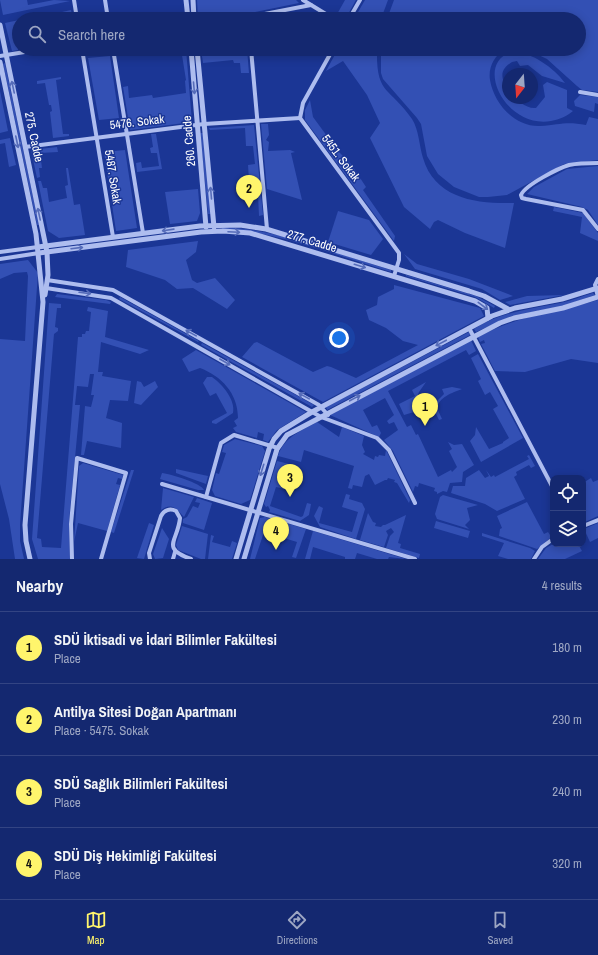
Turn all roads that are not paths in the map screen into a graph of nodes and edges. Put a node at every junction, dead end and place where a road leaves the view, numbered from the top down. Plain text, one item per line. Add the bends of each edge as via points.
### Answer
1 (74, 0) edge
2 (105, 0) edge
3 (186, 0) edge
4 (193, 0) edge
5 (303, 0) edge
6 (360, 0) edge
7 (311, 5) junction
8 (76, 12) edge
9 (107, 12) edge
10 (187, 12) edge
11 (194, 12) edge
12 (277, 12) edge
13 (322, 12) edge
14 (353, 12) edge
15 (0, 25) edge
16 (12, 54) edge
17 (6, 55) junction
18 (0, 56) edge
19 (83, 56) edge
20 (114, 56) edge
21 (191, 56) edge
22 (198, 56) edge
23 (252, 56) edge
24 (329, 56) edge
25 (0, 62) edge
26 (580, 92) dead end
27 (598, 95) edge
28 (300, 118) junction
29 (257, 120) junction
30 (197, 124) junction
31 (204, 124) junction
32 (126, 134) junction
33 (97, 137) junction
34 (26, 146) junction
35 (598, 163) edge
36 (206, 225) junction
37 (214, 225) junction
38 (267, 229) junction
39 (598, 229) edge
40 (207, 232) junction
41 (215, 232) junction
42 (143, 233) junction
43 (113, 237) junction
44 (45, 245) junction
45 (38, 246) junction
46 (0, 252) edge
47 (47, 252) junction
48 (39, 253) junction
49 (0, 259) edge
50 (397, 269) junction
51 (394, 276) junction
52 (598, 278) edge
53 (47, 280) junction
54 (46, 288) junction
55 (597, 288) edge
56 (116, 291) junction
57 (598, 297) edge
58 (114, 299) junction
59 (43, 302) junction
60 (508, 309) junction
61 (488, 318) junction
62 (469, 328) junction
63 (473, 336) junction
64 (321, 407) junction
65 (312, 412) junction
66 (327, 413) junction
67 (321, 416) junction
68 (334, 421) junction
69 (270, 445) junction
70 (278, 448) junction
71 (550, 482) edge
72 (162, 484) dead end
73 (206, 497) junction
74 (415, 503) dead end
75 (250, 510) junction
76 (258, 512) junction
77 (598, 520) edge
78 (586, 525) edge
79 (550, 541) edge
80 (175, 552) junction
81 (30, 559) edge
82 (72, 559) edge
83 (101, 559) edge
84 (150, 559) edge
85 (172, 559) edge
86 (177, 559) edge
87 (191, 559) edge
88 (236, 559) edge
89 (244, 559) edge
90 (415, 559) edge
91 (534, 559) edge

1 - 8 street
2 - 9 street
3 - 10 street
4 - 11 street
5 - 7 street
6 - 14 street
7 - 12 street
7 - 13 street
15 - 17 street, 275. Cadde
16 - 17 street
17 - 18 street
34 -> 17 street, 275. Cadde
19 - 33 street, 5487. Sokak
20 - 32 street
21 -> 30 street, 260. Cadde
22 - 31 street, 260. Cadde
23 - 29 street
24 - 28 street via 303,104
25 -> 45 street, 275. Cadde
26 - 27 street
28 - 29 street, 5476. Sokak
28 - 50 street, 5451. Sokak via 397,250 400,257
29 - 31 street, 5476. Sokak
29 - 38 street
30 - 31 street, 5476. Sokak
30 - 32 street, 5476. Sokak
30 - 36 street, 260. Cadde
37 -> 31 street, 260. Cadde
32 - 33 street, 5476. Sokak
32 - 42 street
33 - 34 street, 5476. Sokak
33 - 43 street, 5487. Sokak
44 -> 34 street, 275. Cadde
35 - 39 street via 561,168 527,188 521,196 583,210
36 - 37 street, 277. Cadde
36 - 40 street, 260. Cadde
36 -> 42 street, 277. Cadde
37 - 38 street, 277. Cadde
37 - 41 street, 260. Cadde
38 - 50 street, 277. Cadde
40 - 41 street, 277. Cadde
47 -> 40 street, 277. Cadde
41 -> 51 street, 277. Cadde via 257,235
42 - 43 street, 277. Cadde
43 - 44 street, 277. Cadde
44 - 45 street, 277. Cadde
44 - 47 street, 275. Cadde
45 - 46 street, 277. Cadde
45 - 48 street, 275. Cadde
47 - 48 street, 277. Cadde
47 - 53 street, 275. Cadde
48 - 49 street, 277. Cadde
48 - 59 street, 275. Cadde
50 - 51 street, 5451. Sokak
50 - 60 street, 277. Cadde via 480,294
51 -> 61 street, 277. Cadde via 480,303 487,308
52 - 55 street via 595,284
53 - 54 street, 275. Cadde
53 - 56 street via 104,287
54 -> 58 street
54 - 59 street, 275. Cadde
55 - 57 street
55 - 60 street via 562,299
56 - 58 street
64 -> 56 street
57 - 63 street via 563,308 514,318
58 -> 65 street
59 - 81 street via 25,525
60 - 61 street
61 - 62 street
62 - 63 street
62 -> 64 street
66 -> 63 street
63 - 71 street
64 - 65 street
64 - 66 street
65 - 67 street
65 - 69 street via 281,431
66 - 67 street
66 - 68 street
67 - 68 street
67 - 70 street via 287,435
68 - 74 street via 372,436 386,446
69 - 70 street
69 - 73 street via 234,435 221,443
69 -> 75 street
70 - 76 street
72 - 73 street
73 - 75 street
75 - 76 street
75 - 88 street
76 - 89 street
76 - 90 street
77 - 78 street
79 - 91 street via 542,547
80 - 84 street via 173,543 180,518 176,511 168,510 161,516 149,553
80 - 85 street
80 - 87 street
82 - 83 street via 71,524 77,458 126,473
85 - 86 street

